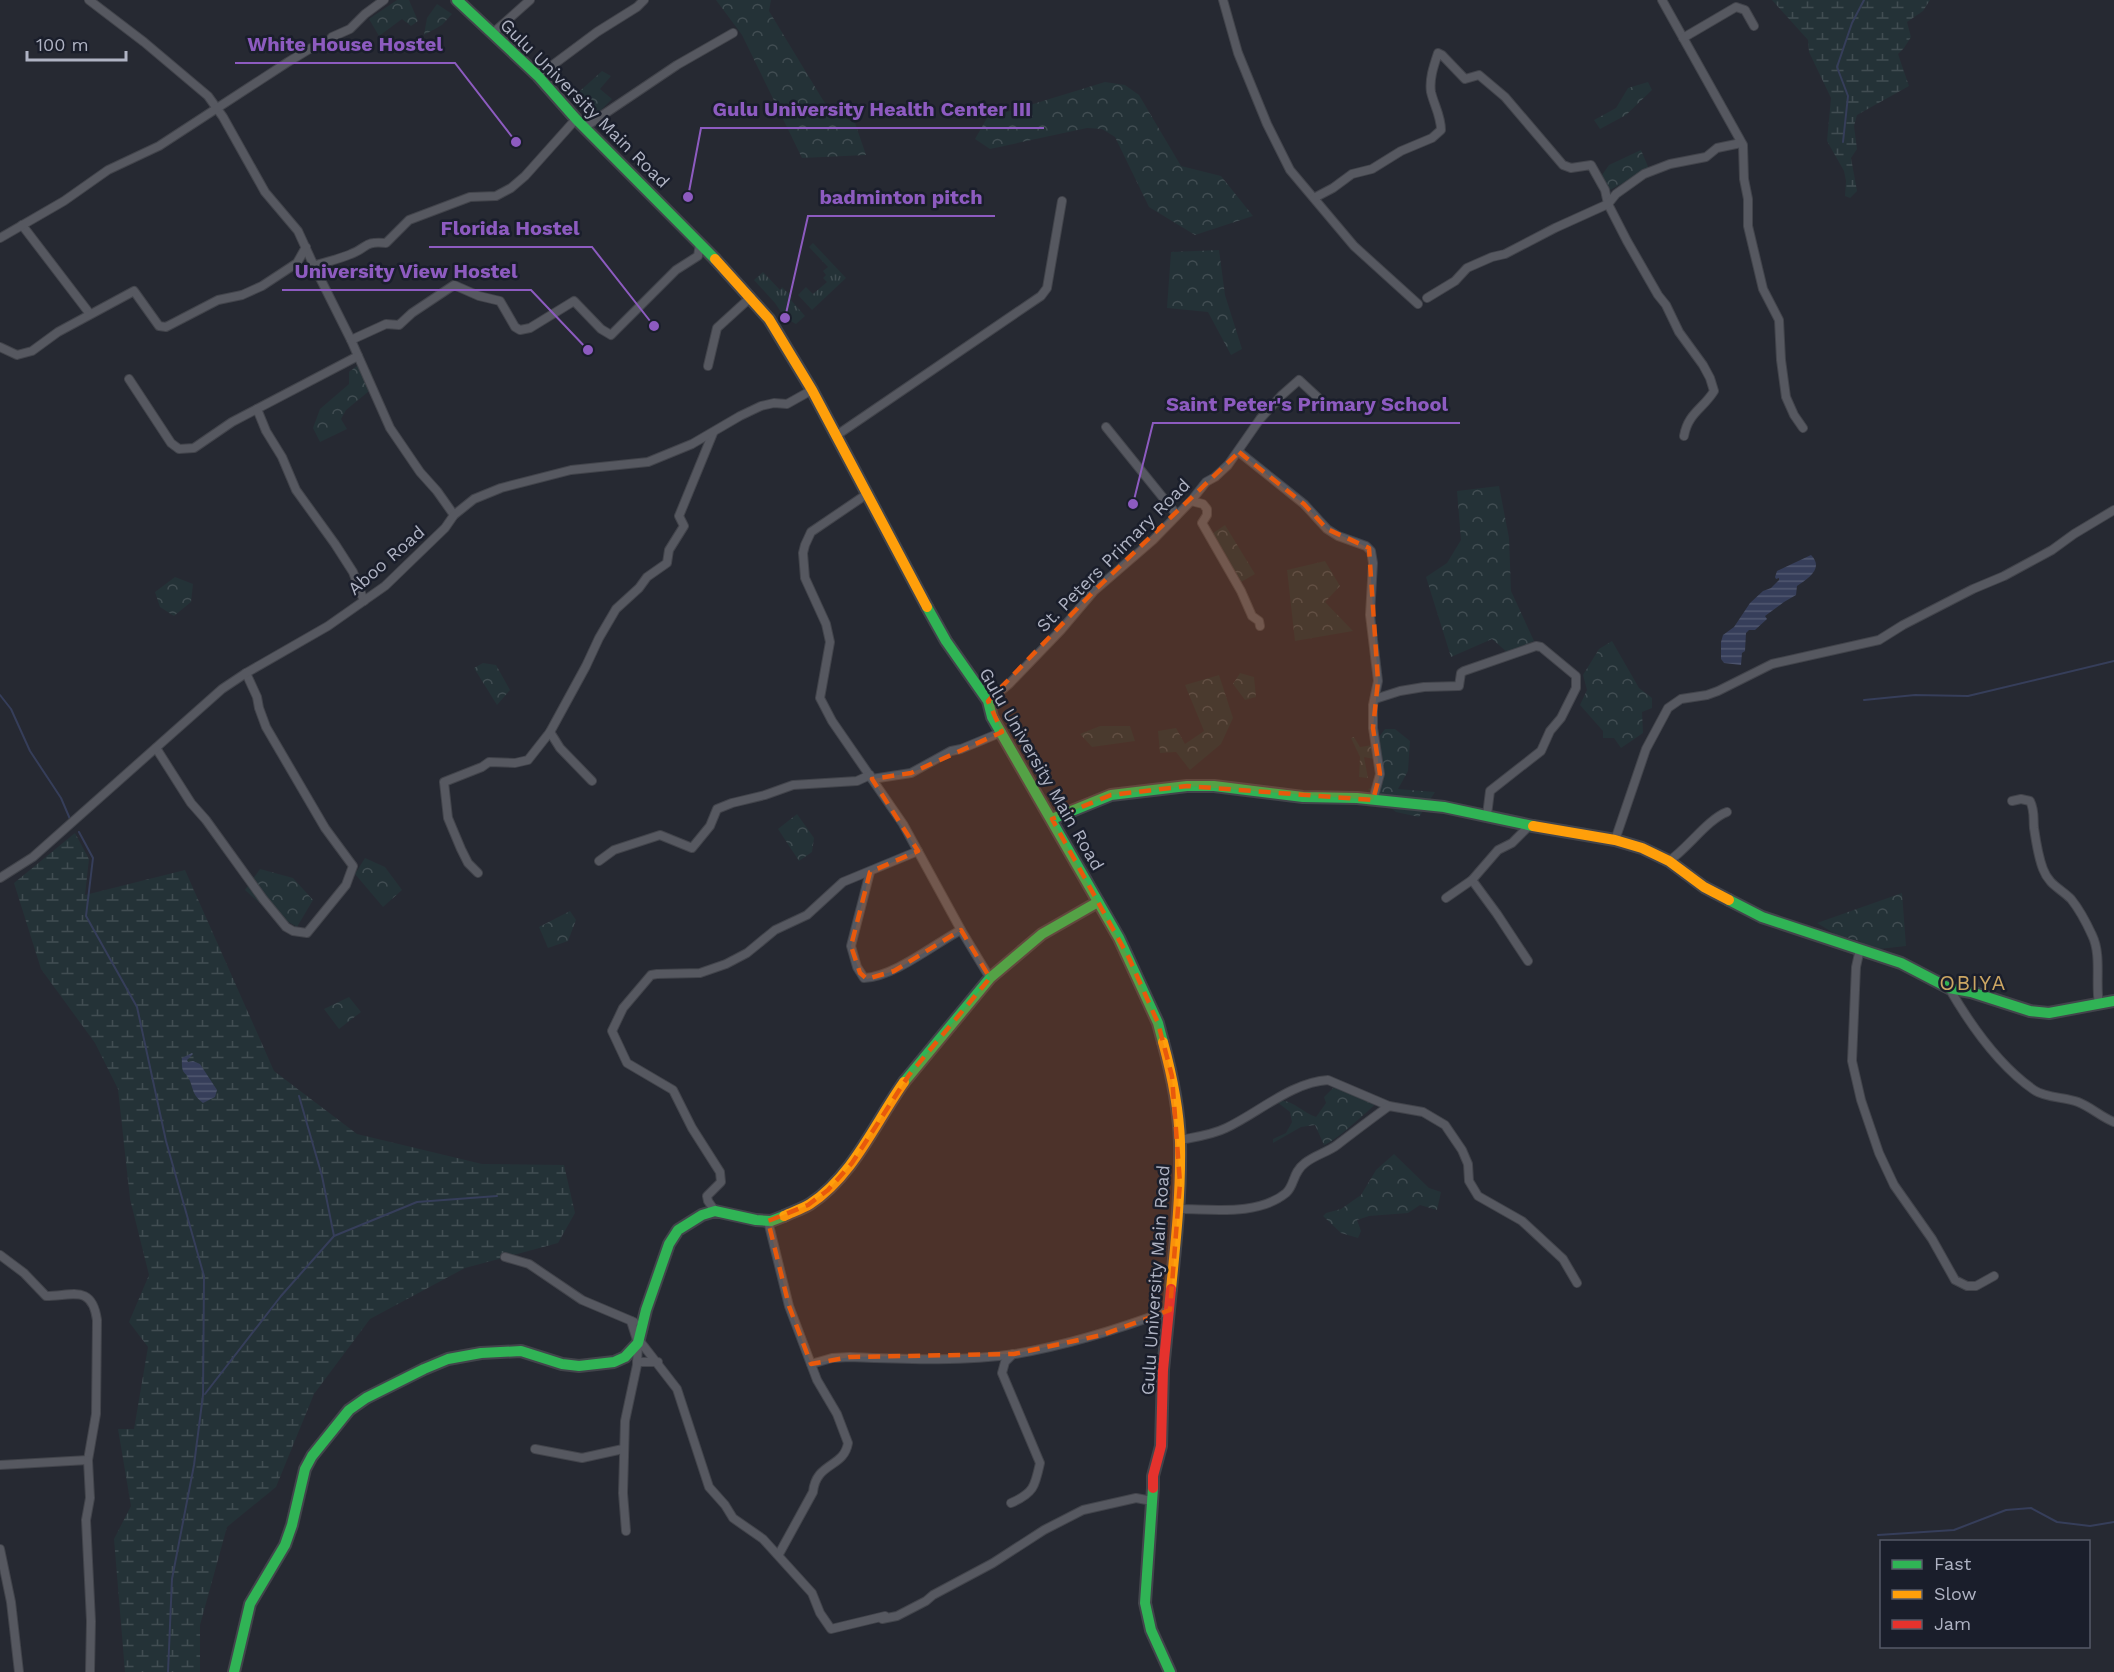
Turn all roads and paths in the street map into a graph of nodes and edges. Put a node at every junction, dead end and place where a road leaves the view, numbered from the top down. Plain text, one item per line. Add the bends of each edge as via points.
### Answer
1 (89, 0) edge
2 (384, 0) edge
3 (456, 0) edge
4 (530, 0) edge
5 (644, 0) edge
6 (1223, 0) edge
7 (1662, 0) edge
8 (1754, 26) dead end
9 (493, 33) junction
10 (733, 33) dead end
11 (1683, 38) junction
12 (538, 76) junction
13 (217, 107) junction
14 (576, 119) junction
15 (585, 127) junction
16 (1742, 143) junction
17 (1314, 198) junction
18 (1062, 201) dead end
19 (1608, 204) junction
20 (22, 225) junction
21 (0, 238) edge
22 (700, 244) junction
23 (306, 247) junction
24 (314, 266) junction
25 (751, 297) junction
26 (1427, 298) dead end
27 (1418, 304) dead end
28 (90, 314) junction
29 (351, 340) junction
30 (0, 347) edge
31 (358, 356) junction
32 (708, 366) dead end
33 (129, 379) dead end
34 (812, 390) junction
35 (1327, 406) dead end
36 (257, 409) junction
37 (1106, 427) dead end
38 (1803, 428) dead end
39 (713, 433) junction
40 (837, 435) junction
41 (1684, 436) dead end
42 (1239, 452) junction
43 (867, 494) junction
44 (1191, 501) junction
45 (2114, 510) edge
46 (454, 515) junction
47 (1177, 515) junction
48 (364, 601) junction
49 (1260, 626) dead end
50 (246, 673) junction
51 (1376, 699) junction
52 (988, 701) junction
53 (550, 732) junction
54 (1002, 732) junction
55 (156, 748) junction
56 (871, 777) junction
57 (592, 781) dead end
58 (1373, 800) junction
59 (2012, 801) dead end
60 (1727, 812) dead end
61 (1487, 815) junction
62 (1052, 819) junction
63 (1530, 825) junction
64 (1615, 840) junction
65 (918, 851) junction
66 (599, 861) dead end
67 (1669, 861) junction
68 (870, 872) junction
69 (478, 873) dead end
70 (0, 878) edge
71 (1472, 880) junction
72 (1446, 898) dead end
73 (1098, 902) junction
74 (961, 930) junction
75 (1860, 949) junction
76 (1528, 961) dead end
77 (990, 978) junction
78 (1949, 988) junction
79 (2114, 1001) edge
80 (2099, 1004) junction
81 (1389, 1106) junction
82 (2114, 1122) edge
83 (1180, 1140) junction
84 (1179, 1209) junction
85 (715, 1211) junction
86 (768, 1221) junction
87 (0, 1255) edge
88 (505, 1257) dead end
89 (1994, 1276) dead end
90 (1577, 1283) dead end
91 (1170, 1310) junction
92 (637, 1324) junction
93 (639, 1342) junction
94 (1014, 1354) junction
95 (637, 1362) junction
96 (658, 1362) junction
97 (811, 1364) junction
98 (535, 1449) dead end
99 (623, 1449) junction
100 (88, 1460) junction
101 (0, 1465) edge
102 (1152, 1501) junction
103 (1011, 1503) dead end
104 (626, 1531) dead end
105 (0, 1549) edge
106 (779, 1554) junction
107 (19, 1672) edge
108 (90, 1672) edge
109 (234, 1672) edge
110 (1170, 1672) edge

1 - 13 street
2 - 13 street via 327,44 311,48
3 - 9 street, Gulu University Main Road
4 - 9 street
5 - 12 street
6 - 17 street via 1238,53 1267,124 1290,170
7 - 11 street
8 - 11 street via 1745,10 1736,7
9 - 12 street, Gulu University Main Road
10 - 15 street via 677,65
11 - 16 street
12 - 14 street, Gulu University Main Road
13 - 20 street via 159,146 108,170
13 - 23 street via 265,192 298,231
14 - 15 street, Gulu University Main Road
14 - 24 street via 525,176 505,192 475,196 437,209 405,222 386,243 367,243 354,253
15 - 22 street, Gulu University Main Road
16 - 19 street via 1644,174
16 - 38 street via 1750,236 1763,289 1779,321 1786,397
17 - 19 street via 1352,174 1372,169 1441,130 1431,89 1440,52 1465,79 1479,75 1505,97 1563,165 1592,166
17 - 27 street via 1354,246
18 - 40 street via 1047,288 1041,296
19 - 26 street via 1467,268 1455,281
19 - 41 street via 1642,270 1713,385 1714,391 1686,424
20 - 21 street
20 - 28 street
22 - 25 street, Gulu University Main Road
22 - 29 street via 698,256 676,270 611,335 574,301 520,330 514,327 500,301 454,285 399,325 386,324
23 - 24 street
23 - 28 street via 297,262 262,286 218,300 166,327 159,326 134,291
24 - 29 street
25 - 32 street via 717,328
25 - 34 street, Gulu University Main Road via 776,328
28 - 30 street via 32,351 17,355
29 - 31 street
31 - 36 street
31 - 46 street via 390,428
33 - 36 street via 171,443 179,449 204,444
34 - 39 street, Aboo Road via 787,404 760,406
34 - 40 street, Gulu University Main Road
35 - 42 street, St. Peters Primary Road via 1299,380 1278,398
36 - 48 street via 296,490 347,563
37 - 47 street
39 - 46 street, Aboo Road via 648,462 571,470 501,488 474,499
39 - 53 street via 679,516 684,526 669,550 667,563 616,609
40 - 43 street, Gulu University Main Road
42 - 44 street, St. Peters Primary Road
42 - 51 street via 1304,504 1328,529 1369,548 1373,562 1370,615 1378,681
43 - 52 street, Gulu University Main Road via 946,640
43 - 56 street via 811,532 803,553 805,578 830,642 820,698
44 - 47 street, St. Peters Primary Road
44 - 49 street via 1207,508 1202,523
45 - 64 street via 2052,550 1879,640 1772,664 1718,691 1682,699 1668,708 1646,749
46 - 48 street, Aboo Road via 385,586
47 - 52 street, St. Peters Primary Road via 1094,591 1009,684
48 - 50 street, Aboo Road
50 - 55 street, Aboo Road via 222,689
50 - 55 street via 266,727 352,866 346,885 307,933 293,932 268,906 191,803
51 - 58 street via 1373,728 1380,774
51 - 61 street via 1424,687 1459,686 1464,671 1536,646 1576,676 1575,688 1561,718 1541,750 1490,791
52 - 54 street, Gulu University Main Road
53 - 57 street
53 - 69 street via 528,760 489,762 444,782 448,818 468,863
54 - 56 street via 911,773
54 - 62 street, Gulu University Main Road
55 - 70 street, Aboo Road via 33,856
56 - 65 street
56 - 66 street via 793,785 732,802 717,809 710,826 692,848 660,836 614,850
58 - 61 street
58 - 62 street via 1187,786 1111,795
59 - 80 street via 2030,801 2046,877 2071,900 2097,947
60 - 67 street via 1716,817
61 - 63 street
62 - 73 street, Gulu University Main Road
63 - 64 street
63 - 71 street via 1512,843 1498,850
64 - 67 street
65 - 68 street
65 - 74 street
67 - 75 street via 1704,887 1753,913
68 - 74 street via 851,946 864,978 894,971
68 - 85 street via 843,882 807,915 775,930 726,964 700,973 651,975 622,1008 613,1027 614,1038 627,1063 673,1090 720,1172 721,1182 707,1196
71 - 72 street
71 - 76 street
73 - 77 street via 1042,934
73 - 83 street, Gulu University Main Road via 1158,1023 1172,1076
74 - 77 street
75 - 78 street via 1902,963
75 - 89 street via 1852,1061 1879,1153 1894,1185 1955,1280 1976,1286
77 - 86 street via 909,1075 836,1181 808,1205
78 - 80 street via 2030,1011 2049,1013
78 - 82 street via 1994,1053 2036,1092 2077,1101
79 - 80 street
81 - 83 street via 1328,1080 1318,1080 1299,1086 1223,1130
81 - 84 street via 1336,1146 1303,1164 1289,1190 1269,1203 1234,1209
81 - 90 street via 1423,1112 1445,1125 1462,1150 1469,1181 1478,1196 1522,1221 1563,1259
83 - 84 street, Gulu University Main Road
84 - 91 street, Gulu University Main Road
85 - 86 street
85 - 92 street via 686,1224 672,1238 646,1310
86 - 97 street via 789,1306
87 - 100 street via 46,1296 77,1292 96,1309 96,1414
88 - 92 street via 529,1264 582,1300
91 - 94 street via 1102,1335
91 - 102 street, Gulu University Main Road via 1163,1370 1161,1446 1153,1476
92 - 93 street
93 - 95 street
93 - 96 street
93 - 109 street via 614,1362 579,1366 512,1350 448,1359 366,1398 350,1410 305,1469 285,1545 250,1604
94 - 97 street via 977,1358 850,1357
94 - 103 street via 1005,1362 1002,1373 1040,1463 1040,1474 1027,1496
95 - 96 street
95 - 99 street
96 - 106 street via 677,1389 709,1487 733,1518
97 - 106 street via 821,1390 837,1414 848,1447 814,1480 813,1492
98 - 99 street via 582,1458
99 - 104 street
100 - 101 street
100 - 108 street
102 - 106 street via 1136,1498 1083,1510 897,1616 832,1630 822,1618 812,1593
102 - 110 street, Gulu University Main Road via 1145,1603 1151,1630
105 - 107 street via 13,1612

